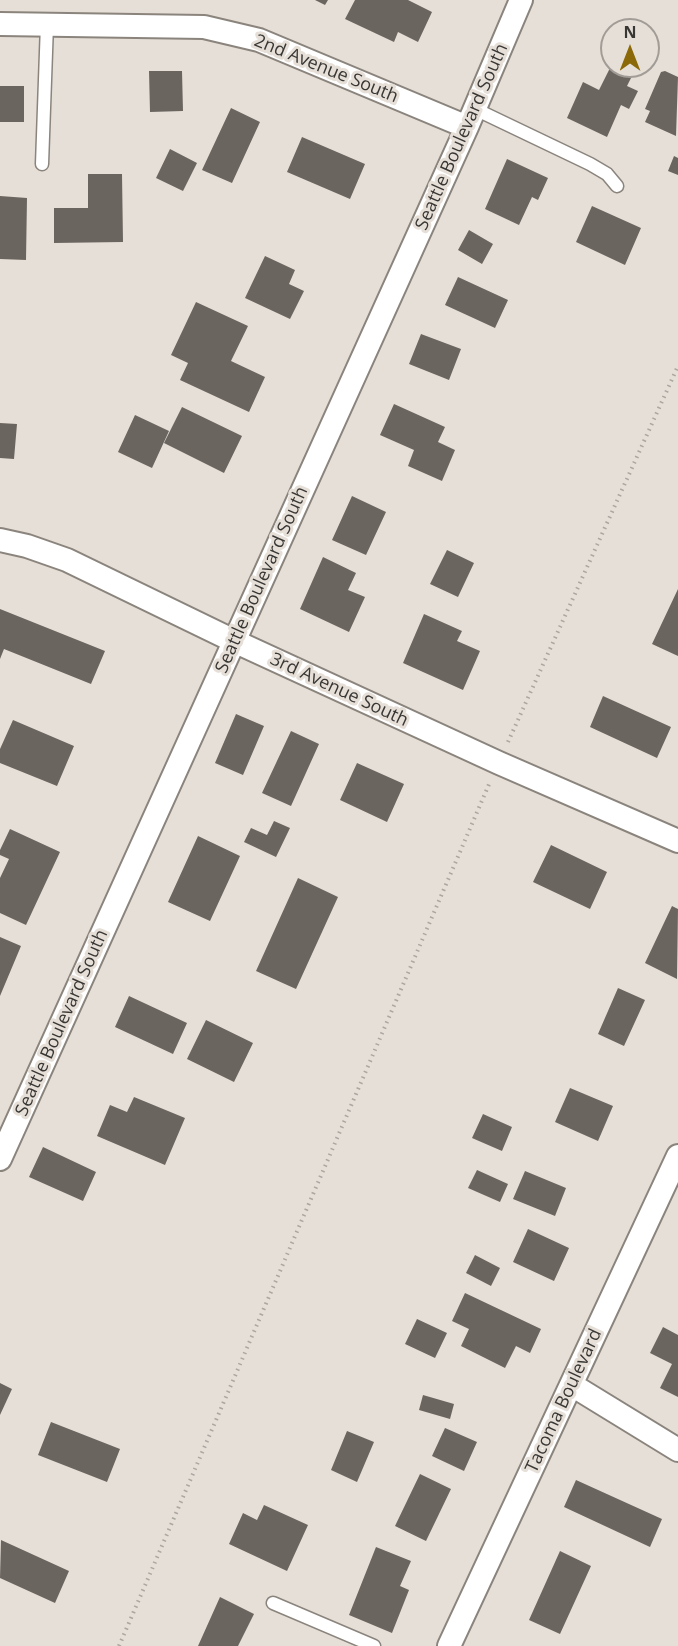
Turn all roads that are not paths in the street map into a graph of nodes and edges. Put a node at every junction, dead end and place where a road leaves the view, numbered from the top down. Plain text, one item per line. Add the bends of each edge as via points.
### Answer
1 (521, 0) edge
2 (0, 24) edge
3 (47, 24) junction
4 (471, 118) junction
5 (42, 164) dead end
6 (617, 186) dead end
7 (0, 540) edge
8 (234, 641) junction
9 (678, 842) edge
10 (3, 1144) edge
11 (678, 1156) edge
12 (572, 1385) junction
13 (678, 1450) edge
14 (273, 1604) dead end
15 (374, 1646) edge
16 (449, 1646) edge

1 - 4 street, Seattle Boulevard South
2 - 3 street, 2nd Avenue South
3 - 4 street, 2nd Avenue South via 204,27 248,38
3 - 5 lane
4 - 6 lane via 590,164
4 - 8 street, Seattle Boulevard South
7 - 8 street, 3rd Avenue South via 67,560
8 - 9 street, 3rd Avenue South
8 - 10 street, Seattle Boulevard South
11 - 12 street, Tacoma Boulevard
12 - 13 street
12 - 16 street, Tacoma Boulevard
14 - 15 lane

